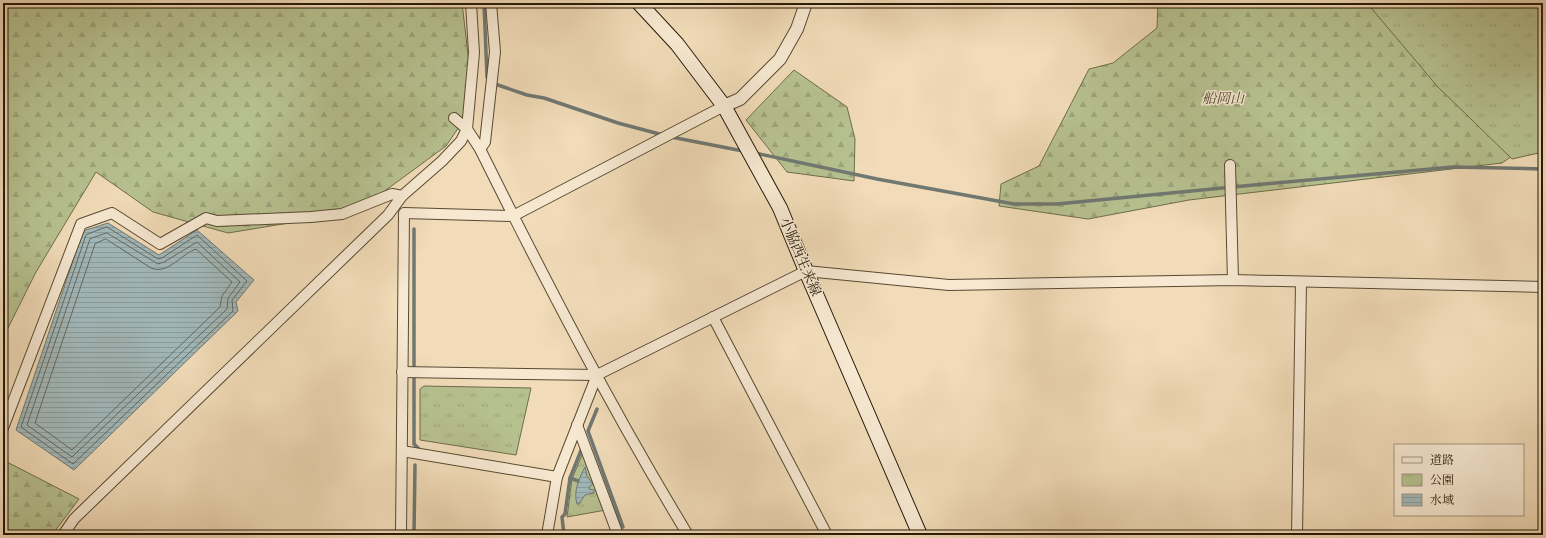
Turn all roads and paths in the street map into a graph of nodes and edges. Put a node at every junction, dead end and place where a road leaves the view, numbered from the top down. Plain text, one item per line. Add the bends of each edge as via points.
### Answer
1 (471, 3) edge
2 (491, 3) edge
3 (639, 3) edge
4 (806, 3) edge
5 (724, 106) junction
6 (454, 118) dead end
7 (467, 128) junction
8 (480, 149) junction
9 (1230, 165) dead end
10 (402, 196) junction
11 (404, 213) junction
12 (514, 216) junction
13 (806, 271) junction
14 (1233, 280) junction
15 (1301, 282) junction
16 (1543, 287) edge
17 (713, 318) junction
18 (402, 372) junction
19 (597, 375) junction
20 (577, 425) junction
21 (3, 428) edge
22 (402, 451) junction
23 (557, 477) junction
24 (63, 535) edge
25 (401, 535) edge
26 (547, 535) edge
27 (618, 535) edge
28 (688, 535) edge
29 (827, 535) edge
30 (920, 535) edge
31 (1297, 535) edge

1 - 7 street via 474,53
2 - 8 street via 495,52 485,142
3 - 5 main road, 小脇西生来線 via 677,44
4 - 5 street via 797,29 780,59 740,99
5 - 12 street
5 - 13 main road, 小脇西生来線 via 780,208
6 - 7 street
7 - 8 street
7 - 10 street via 461,141 442,161
8 - 12 street
9 - 14 street
10 - 11 street
10 - 21 street via 392,194 342,214 217,221 206,218 160,244 112,213 81,224
10 - 24 street via 388,215 74,519
11 - 12 street
11 - 18 street
12 - 19 street
13 - 14 street via 949,285
13 - 17 street
13 - 30 main road, 小脇西生来線
14 - 15 street
15 - 16 street
15 - 31 street
17 - 19 street
17 - 29 street
18 - 19 street
18 - 22 street
19 - 20 street
19 - 28 street
20 - 23 street
20 - 27 street
22 - 23 street
22 - 25 street
23 - 26 street

